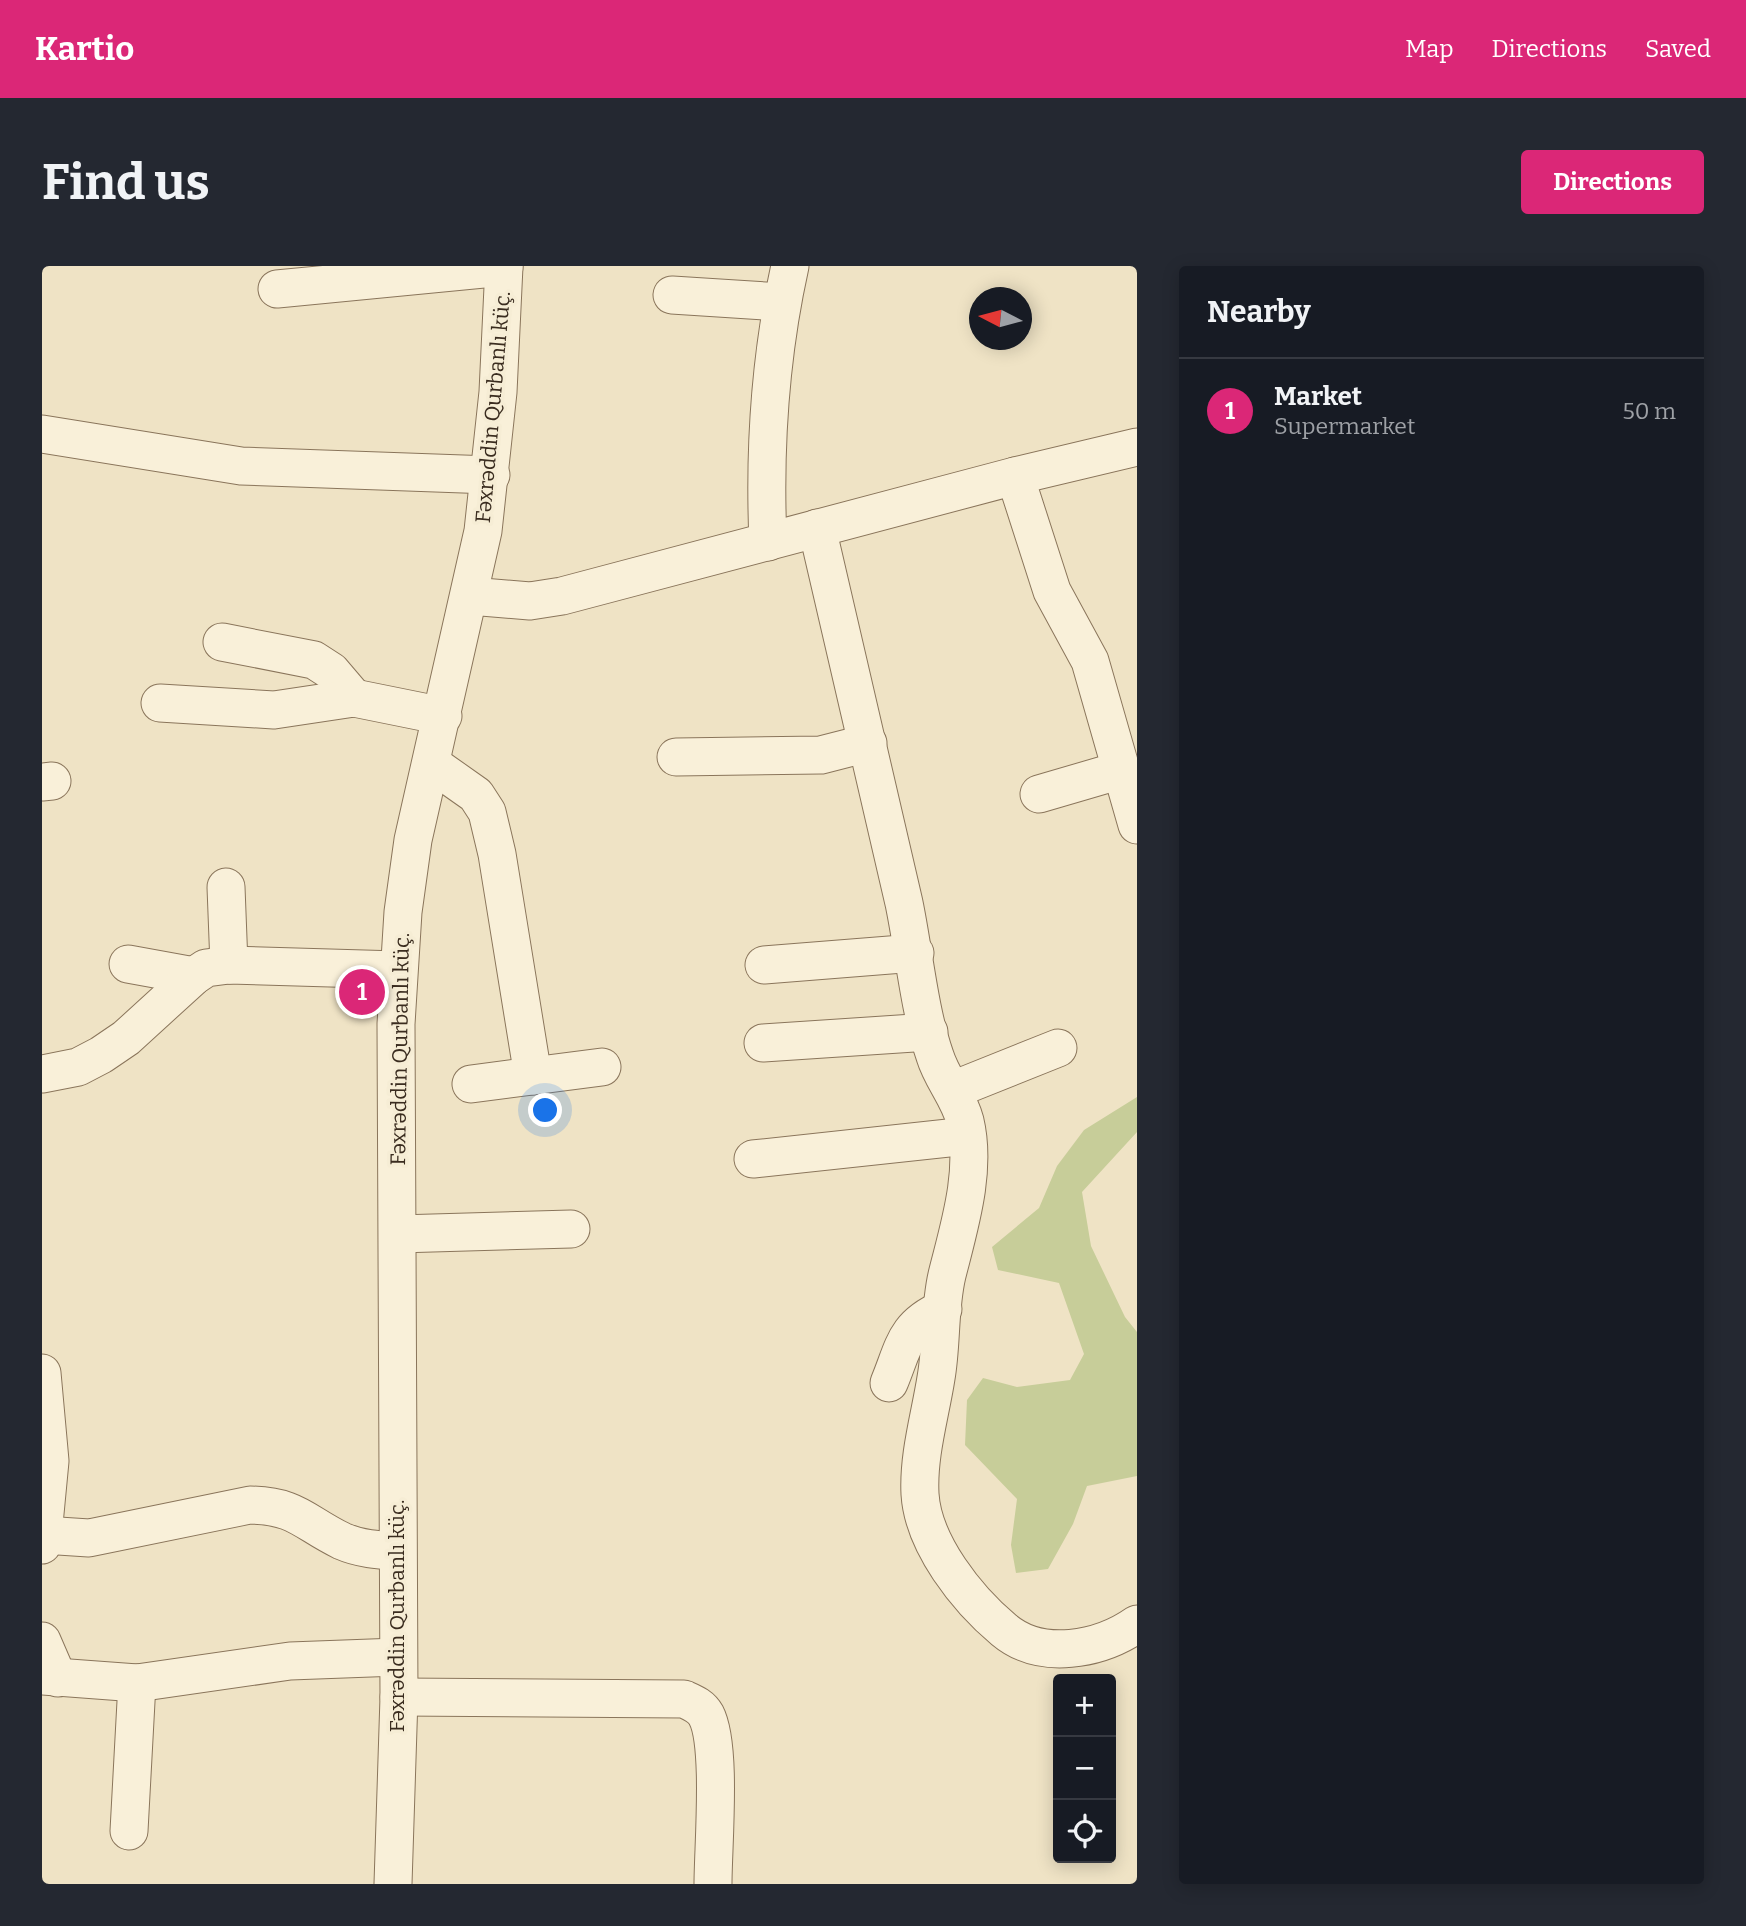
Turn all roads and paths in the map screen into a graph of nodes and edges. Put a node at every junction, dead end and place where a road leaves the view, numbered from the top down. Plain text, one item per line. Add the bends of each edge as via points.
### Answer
1 (790, 266) edge
2 (504, 267) edge
3 (277, 289) dead end
4 (672, 295) dead end
5 (782, 302) junction
6 (42, 434) edge
7 (1137, 447) edge
8 (491, 475) junction
9 (1015, 476) junction
10 (817, 528) junction
11 (768, 542) junction
12 (470, 596) junction
13 (222, 642) dead end
14 (354, 698) junction
15 (160, 702) dead end
16 (443, 716) junction
17 (868, 743) junction
18 (676, 757) dead end
19 (432, 764) junction
20 (1121, 770) junction
21 (1038, 794) dead end
22 (1137, 825) edge
23 (226, 887) dead end
24 (915, 953) junction
25 (128, 964) dead end
26 (229, 965) junction
27 (764, 965) dead end
28 (398, 970) junction
29 (194, 976) junction
30 (929, 1032) junction
31 (763, 1043) dead end
32 (1058, 1048) dead end
33 (602, 1068) dead end
34 (42, 1074) edge
35 (533, 1076) junction
36 (471, 1084) dead end
37 (953, 1090) junction
38 (967, 1136) junction
39 (753, 1159) dead end
40 (571, 1229) dead end
41 (398, 1234) junction
42 (943, 1309) junction
43 (42, 1373) edge
44 (889, 1383) dead end
45 (43, 1540) edge
46 (397, 1550) junction
47 (1137, 1624) edge
48 (42, 1641) edge
49 (398, 1657) junction
50 (50, 1677) edge
51 (137, 1683) junction
52 (399, 1697) junction
53 (129, 1831) dead end
54 (393, 1884) edge
55 (713, 1884) edge

1 - 5 street
2 - 3 street
2 - 8 street, Fəxrəddin Qurbanlı küç.
4 - 5 street
5 - 11 street via 765,472
6 - 8 street via 241,466
7 - 9 street
8 - 12 street, Fəxrəddin Qurbanlı küç.
9 - 10 street
9 - 20 street via 1048,582 1090,661
10 - 11 street
10 - 17 street
11 - 12 street via 562,596 530,601
12 - 16 street, Fəxrəddin Qurbanlı küç.
13 - 14 street via 314,660 331,671
14 - 15 street via 274,709
14 - 16 street
16 - 19 street, Fəxrəddin Qurbanlı küç.
17 - 18 street via 821,755
17 - 24 street
19 - 28 street, Fəxrəddin Qurbanlı küç. via 414,839
19 - 35 street via 476,795 487,812
20 - 21 street
20 - 22 street
23 - 26 street
24 - 27 street
24 - 30 street
25 - 29 street
26 - 28 street
26 - 29 street via 206,968
28 - 41 street, Fəxrəddin Qurbanlı küç.
29 - 34 street via 101,1055 78,1067
30 - 31 street
30 - 37 street via 935,1057
32 - 37 street
33 - 35 street
35 - 36 street
37 - 38 street
38 - 39 street
38 - 42 street via 963,1204
40 - 41 street
41 - 46 street, Fəxrəddin Qurbanlı küç.
42 - 44 street via 922,1317 911,1329
42 - 47 street via 920,1497 931,1536 954,1574 994,1622 1016,1640 1046,1648 1080,1648 1118,1637
43 - 45 street via 50,1461
45 - 46 street via 89,1538 250,1505 289,1509 343,1541 369,1549
46 - 49 street, Fəxrəddin Qurbanlı küç.
48 - 50 street
49 - 51 street via 290,1661
49 - 52 street, Fəxrəddin Qurbanlı küç.
50 - 51 street
51 - 53 street
52 - 54 street, Fəxrəddin Qurbanlı küç.
52 - 55 street via 684,1699 697,1704 705,1714 713,1753

